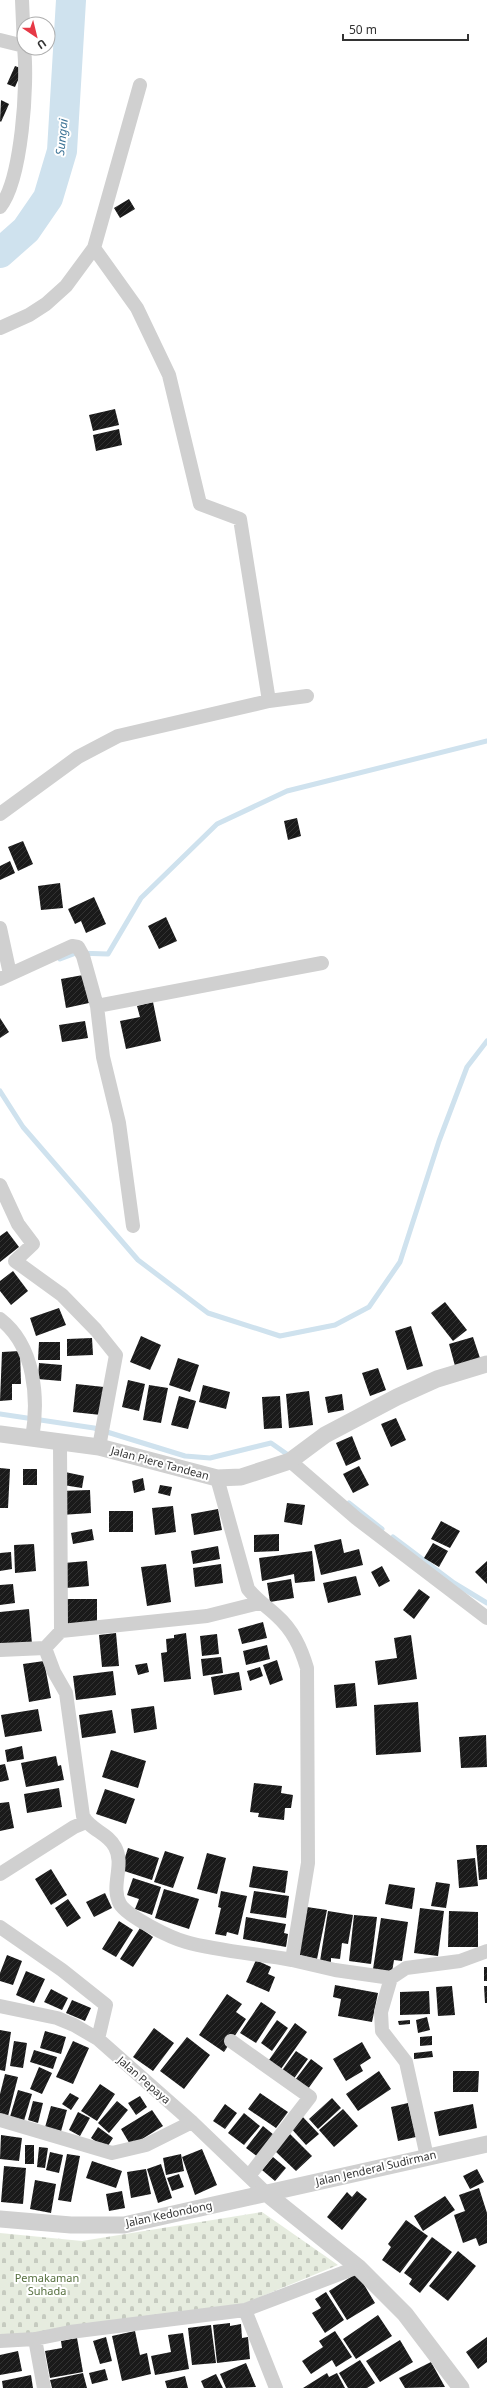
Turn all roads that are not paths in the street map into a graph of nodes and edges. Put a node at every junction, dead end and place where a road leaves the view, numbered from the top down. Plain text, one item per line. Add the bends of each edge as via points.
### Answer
1 (22, 0) edge
2 (23, 16) edge
3 (0, 40) edge
4 (16, 45) edge
5 (24, 56) edge
6 (140, 85) dead end
7 (0, 207) edge
8 (94, 248) junction
9 (0, 328) edge
10 (307, 696) dead end
11 (269, 701) junction
12 (0, 814) edge
13 (0, 928) edge
14 (322, 963) dead end
15 (5, 977) edge
16 (96, 1006) junction
17 (0, 1185) edge
18 (133, 1226) dead end
19 (0, 1319) edge
20 (487, 1364) edge
21 (0, 1434) edge
22 (33, 1434) junction
23 (60, 1442) junction
24 (99, 1447) junction
25 (291, 1460) junction
26 (217, 1478) junction
27 (259, 1603) junction
28 (487, 1618) edge
29 (60, 1631) junction
30 (45, 1648) junction
31 (0, 1650) edge
32 (86, 1822) junction
33 (0, 1874) edge
34 (0, 1927) edge
35 (487, 1951) edge
36 (292, 1960) junction
37 (391, 1978) junction
38 (0, 2006) edge
39 (98, 2039) junction
40 (231, 2041) dead end
41 (0, 2120) edge
42 (192, 2122) junction
43 (487, 2144) edge
44 (427, 2157) junction
45 (249, 2176) junction
46 (266, 2193) junction
47 (0, 2220) edge
48 (358, 2267) junction
49 (245, 2310) junction
50 (35, 2339) junction
51 (0, 2341) edge
52 (44, 2388) edge
53 (276, 2388) edge
54 (461, 2388) edge

1 - 2 street
3 - 4 street
5 - 7 street via 23,120 12,179
6 - 8 street
8 - 9 street via 66,286 46,304 29,316
8 - 11 street via 136,308 169,375 200,504 240,519
10 - 11 street
11 - 12 street via 118,736 78,757
13 - 15 street
14 - 16 street
15 - 16 street via 53,953 72,946 78,947 84,956
16 - 18 street via 103,1057 119,1123
17 - 24 street via 18,1224 33,1244 15,1261 62,1295 116,1355
19 - 22 street via 20,1340 26,1354 32,1378
20 - 25 street, Jalan Piere Tandean via 437,1379 397,1397 325,1435
21 - 22 street, Jalan Piere Tandean
22 - 23 street, Jalan Piere Tandean
23 - 24 street, Jalan Piere Tandean
23 - 29 street
24 - 26 street, Jalan Piere Tandean
25 - 26 street, Jalan Piere Tandean via 240,1477
25 - 28 street via 356,1518
26 - 27 street via 248,1589
27 - 29 street via 208,1616
27 - 36 street via 287,1626 300,1646 307,1668 308,1863
29 - 30 street
30 - 31 street
30 - 32 street via 66,1693 83,1816
32 - 33 street
32 - 36 street via 115,1846 120,1858 117,1893 120,1902 130,1913 185,1942
34 - 39 street via 62,1970 106,2005
35 - 37 street via 460,1961 406,1968
36 - 37 street via 335,1970
37 - 44 street via 381,2012 382,2030 406,2062
38 - 39 street, Jalan Pepaya via 57,2018
39 - 42 street, Jalan Pepaya
40 - 45 street via 310,2097
41 - 42 street via 112,2153 146,2146
42 - 45 street, Jalan Pepaya
43 - 44 street, Jalan Jenderal Sudirman
44 - 46 street, Jalan Jenderal Sudirman
45 - 46 street, Jalan Pepaya
46 - 47 street, Jalan Kedondong via 124,2225 71,2225
46 - 48 street
48 - 49 street
48 - 54 street via 405,2314
49 - 50 street via 70,2332
49 - 53 street
50 - 51 street
50 - 52 street

